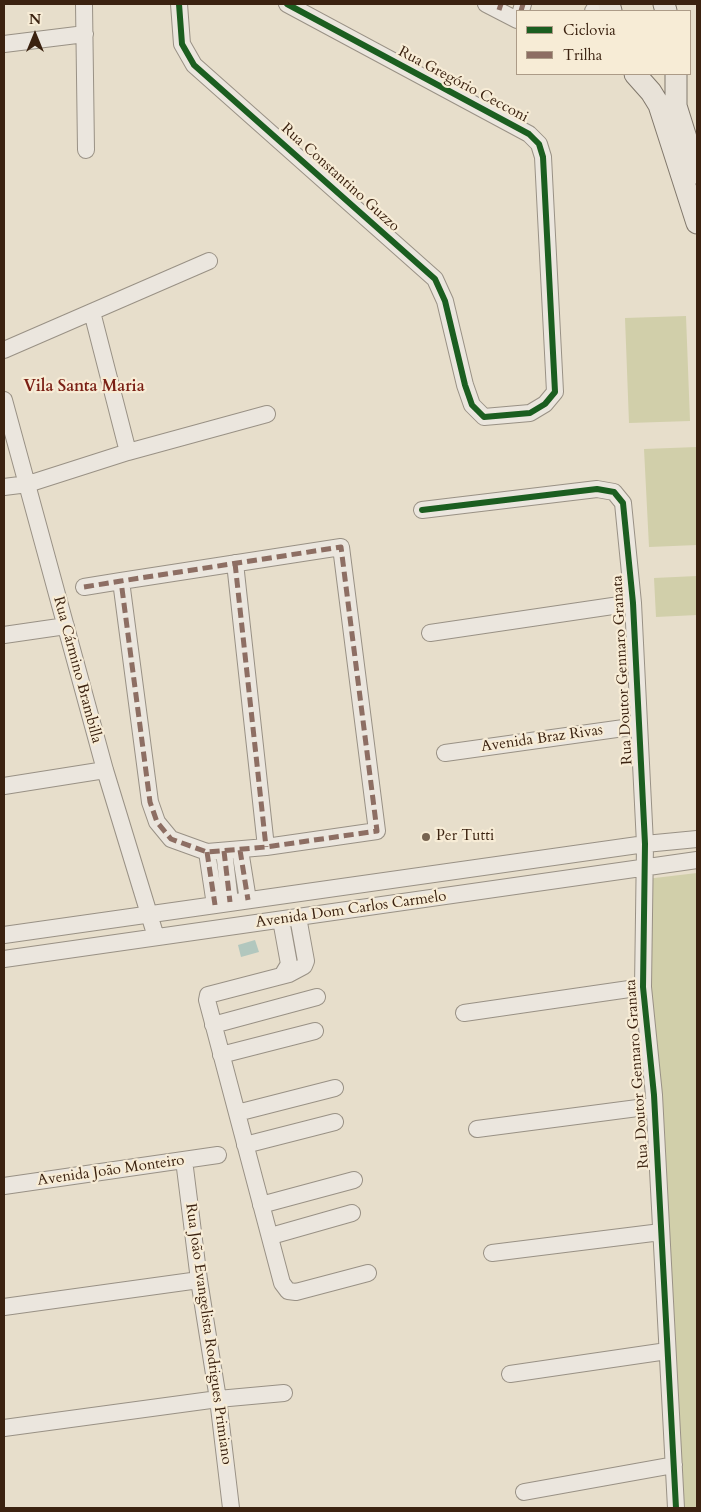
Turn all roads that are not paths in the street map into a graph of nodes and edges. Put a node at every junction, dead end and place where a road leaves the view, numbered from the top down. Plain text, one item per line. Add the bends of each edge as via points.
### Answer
1 (84, 4) edge
2 (179, 4) edge
3 (287, 4) edge
4 (495, 6) edge
5 (516, 19) edge
6 (85, 34) junction
7 (4, 44) edge
8 (634, 75) edge
9 (663, 75) edge
10 (676, 75) edge
11 (86, 150) dead end
12 (697, 173) edge
13 (697, 223) edge
14 (209, 261) dead end
15 (92, 312) junction
16 (4, 350) edge
17 (555, 392) joint
18 (4, 400) edge
19 (267, 414) dead end
20 (128, 452) junction
21 (28, 484) junction
22 (4, 487) edge
23 (422, 510) dead end
24 (234, 564) junction
25 (121, 581) junction
26 (84, 587) dead end
27 (633, 602) junction
28 (66, 626) junction
29 (430, 633) dead end
30 (4, 635) edge
31 (638, 726) junction
32 (445, 753) dead end
33 (105, 770) junction
34 (4, 786) edge
35 (697, 839) edge
36 (645, 844) junction
37 (266, 847) junction
38 (240, 850) junction
39 (224, 851) junction
40 (207, 852) junction
41 (697, 860) edge
42 (645, 868) junction
43 (447, 872) junction
44 (450, 895) junction
45 (248, 900) junction
46 (223, 903) junction
47 (150, 913) junction
48 (298, 917) junction
49 (281, 920) junction
50 (4, 935) edge
51 (156, 938) junction
52 (4, 959) edge
53 (283, 974) junction
54 (643, 987) junction
55 (317, 997) dead end
56 (464, 1013) dead end
57 (213, 1025) junction
58 (315, 1031) dead end
59 (221, 1055) junction
60 (335, 1088) dead end
61 (653, 1106) junction
62 (237, 1114) junction
63 (335, 1122) dead end
64 (477, 1129) dead end
65 (245, 1145) junction
66 (218, 1155) dead end
67 (184, 1160) junction
68 (354, 1180) dead end
69 (4, 1186) edge
70 (262, 1205) junction
71 (352, 1213) dead end
72 (661, 1232) junction
73 (271, 1236) junction
74 (492, 1253) dead end
75 (368, 1273) dead end
76 (199, 1280) junction
77 (4, 1307) edge
78 (667, 1351) junction
79 (510, 1374) dead end
80 (284, 1393) dead end
81 (218, 1399) junction
82 (4, 1428) edge
83 (674, 1465) junction
84 (524, 1492) dead end
85 (231, 1508) edge
86 (676, 1508) edge

1 - 6 street
2 - 17 street, Rua Constantino Guzzo via 182,44 194,65 435,279 445,301 464,385 472,406 484,417 530,413 545,404
3 - 17 street, Rua Gregório Cecconi via 529,134 539,144 543,157
4 - 5 street
6 - 7 street
6 - 11 street
8 - 9 main road via 651,79
8 - 13 main road via 659,104
10 - 12 main road via 676,106
14 - 15 street
15 - 16 street
15 - 20 street
18 - 21 street, Rua Cármino Brambilla
19 - 20 street
20 - 21 street
21 - 22 street
21 - 28 street, Rua Cármino Brambilla
23 - 27 street, Rua Doutor Gennaro Granata via 597,489 614,492 623,503
24 - 25 street
24 - 37 street
24 - 37 street via 341,547 377,831
25 - 26 street
25 - 40 street via 150,802 157,822 171,839
27 - 29 street
27 - 31 street, Rua Doutor Gennaro Granata
28 - 30 street
28 - 33 street, Rua Cármino Brambilla
31 - 32 street, Avenida Braz Rivas
31 - 36 street, Rua Doutor Gennaro Granata
33 - 34 street
33 - 47 street, Rua Cármino Brambilla
35 - 36 street, Avenida Dom Carlos Carmelo
36 - 42 street, Rua Doutor Gennaro Granata
36 - 43 street, Avenida Dom Carlos Carmelo
37 - 38 street
38 - 39 street
38 - 45 street
39 - 40 street
39 - 46 street
40 - 46 street
41 - 42 street, Avenida Dom Carlos Carmelo
42 - 44 street, Avenida Dom Carlos Carmelo
42 - 54 street, Rua Doutor Gennaro Granata
43 - 44 street
43 - 45 street, Avenida Dom Carlos Carmelo
44 - 48 street, Avenida Dom Carlos Carmelo
45 - 46 street, Avenida Dom Carlos Carmelo
46 - 47 street, Avenida Dom Carlos Carmelo
47 - 50 street, Avenida Dom Carlos Carmelo
47 - 51 street, Rua Cármino Brambilla
48 - 49 street, Avenida Dom Carlos Carmelo
48 - 53 street via 306,961 299,970
49 - 51 street, Avenida Dom Carlos Carmelo
49 - 53 street via 289,964
51 - 52 street, Avenida Dom Carlos Carmelo
53 - 57 street via 208,996
54 - 56 street
54 - 61 street, Rua Doutor Gennaro Granata
55 - 57 street
57 - 59 street
58 - 59 street
59 - 62 street
60 - 62 street
61 - 64 street
61 - 72 street, Rua Doutor Gennaro Granata
62 - 65 street
63 - 65 street
65 - 70 street
66 - 67 street, Avenida João Monteiro
67 - 69 street, Avenida João Monteiro
67 - 76 street, Rua João Evangelista Rodrigues Primiano
68 - 70 street
70 - 73 street
71 - 73 street
72 - 74 street
72 - 78 street, Rua Doutor Gennaro Granata
73 - 75 street via 282,1283 288,1291 296,1292
76 - 77 street
76 - 81 street, Rua João Evangelista Rodrigues Primiano
78 - 79 street
78 - 83 street, Rua Doutor Gennaro Granata
80 - 81 street
81 - 82 street
81 - 85 street, Rua João Evangelista Rodrigues Primiano
83 - 84 street
83 - 86 street, Rua Doutor Gennaro Granata

